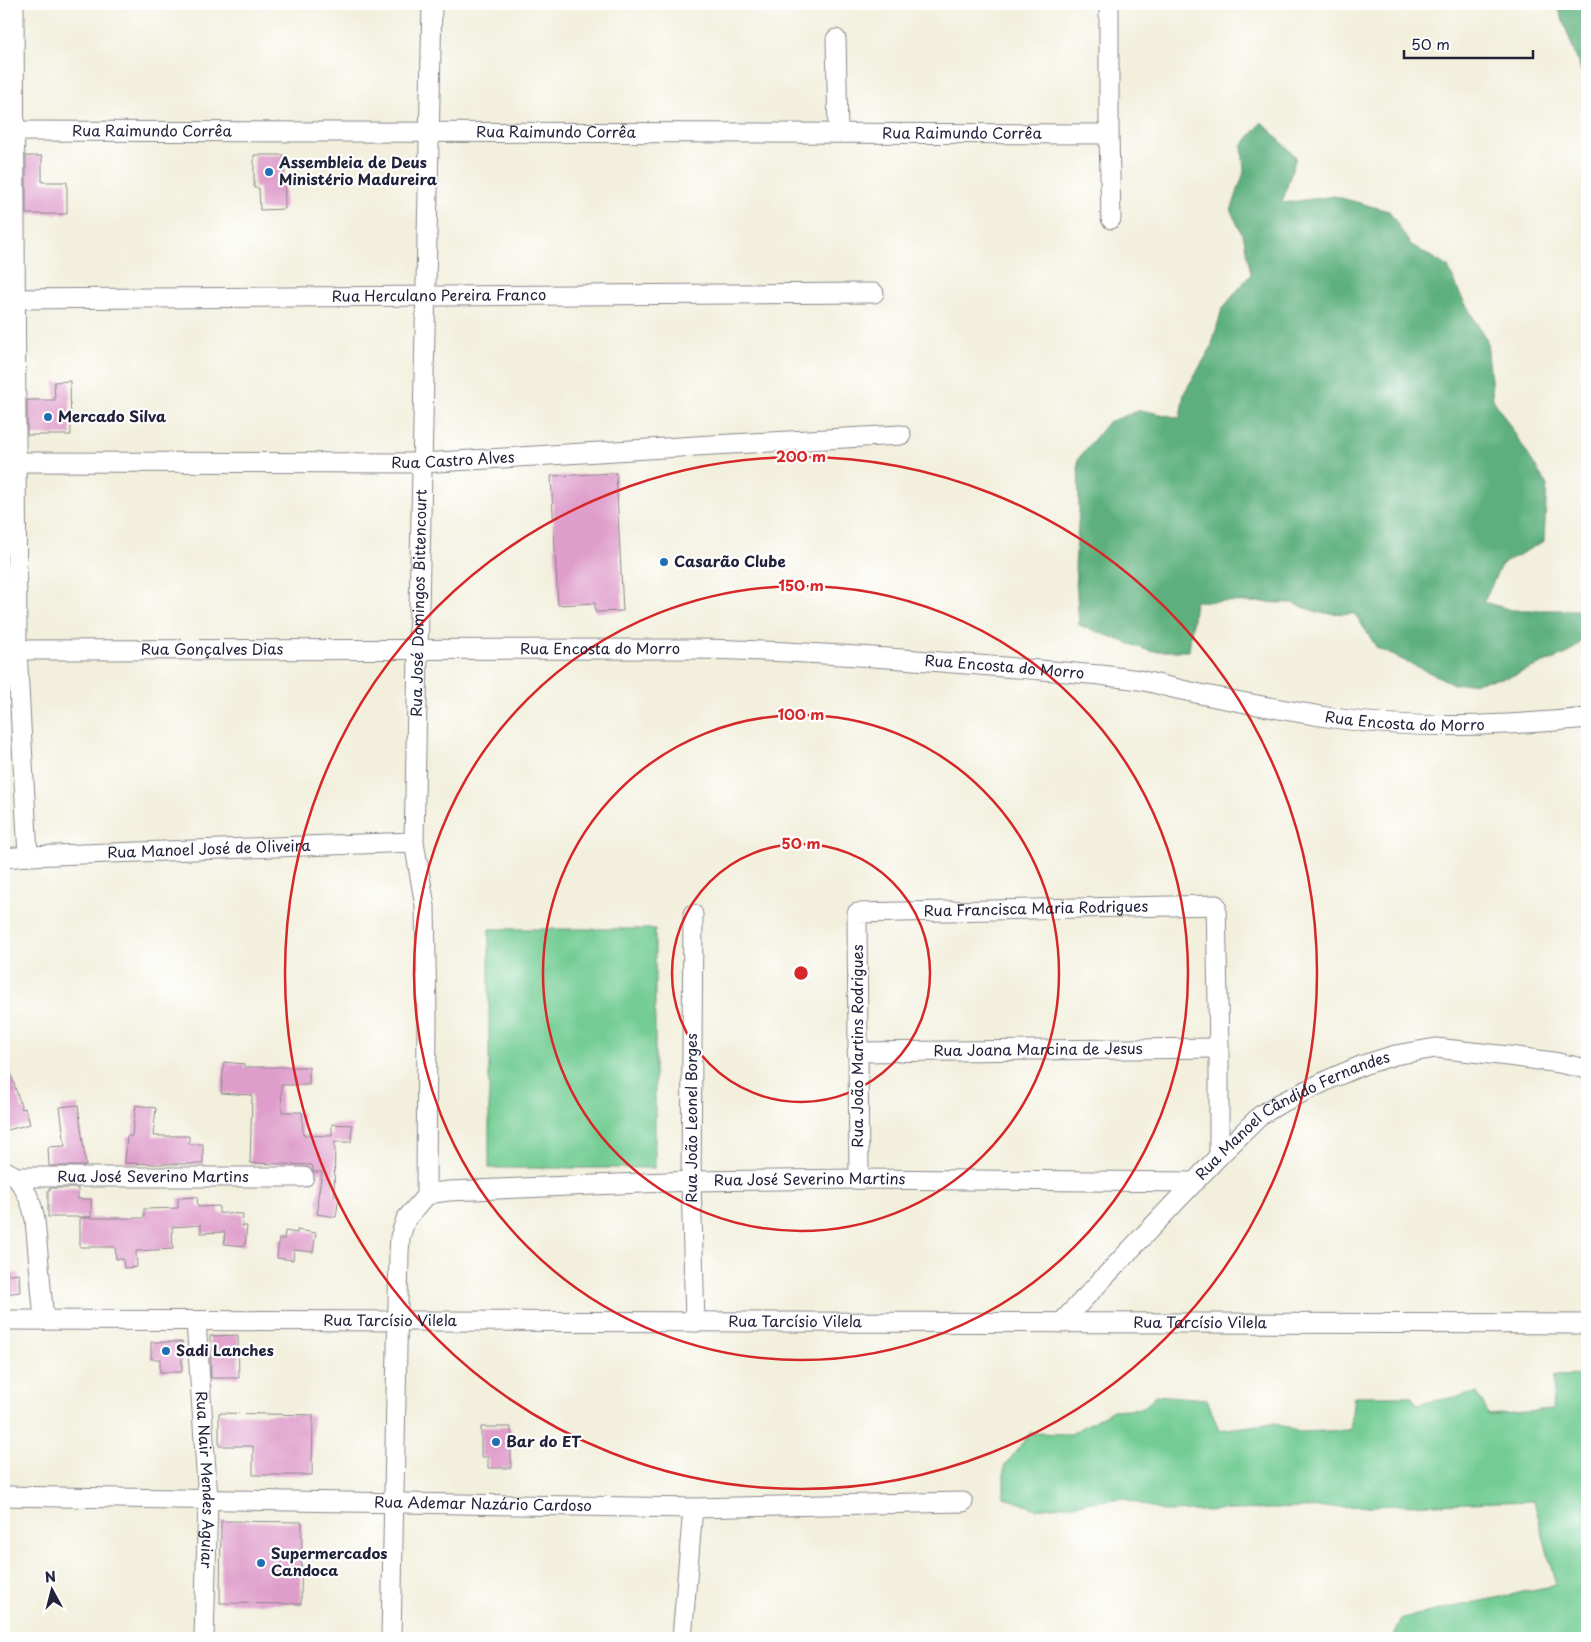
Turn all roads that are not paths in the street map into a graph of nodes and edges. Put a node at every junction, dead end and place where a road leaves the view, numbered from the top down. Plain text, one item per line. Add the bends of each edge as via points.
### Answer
1 (14, 4) edge
2 (432, 4) edge
3 (1109, 4) edge
4 (836, 38) dead end
5 (9, 131) edge
6 (430, 132) junction
7 (838, 133) junction
8 (1109, 134) junction
9 (1111, 219) dead end
10 (874, 293) dead end
11 (426, 296) junction
12 (10, 299) edge
13 (901, 435) dead end
14 (10, 462) edge
15 (422, 463) junction
16 (10, 650) edge
17 (418, 650) junction
18 (1587, 718) edge
19 (414, 842) junction
20 (28, 856) junction
21 (4, 858) edge
22 (857, 913) joint
23 (693, 914) dead end
24 (1219, 1048) junction
25 (857, 1052) junction
26 (1587, 1069) edge
27 (1219, 1156) junction
28 (10, 1174) edge
29 (304, 1177) dead end
30 (859, 1180) junction
31 (691, 1181) junction
32 (1195, 1182) junction
33 (426, 1196) junction
34 (4, 1320) edge
35 (44, 1320) junction
36 (397, 1320) junction
37 (196, 1321) junction
38 (695, 1322) junction
39 (1061, 1323) junction
40 (1587, 1324) edge
41 (4, 1496) edge
42 (208, 1500) junction
43 (963, 1502) dead end
44 (394, 1503) junction
45 (693, 1508) junction
46 (204, 1638) edge
47 (391, 1638) edge
48 (682, 1638) edge

1 - 5 street
2 - 6 street, Rua José Domingos Bittencourt
3 - 8 street
4 - 7 street
5 - 6 street, Rua Raimundo Corrêa
5 - 12 street
6 - 7 street, Rua Raimundo Corrêa
6 - 11 street, Rua José Domingos Bittencourt
7 - 8 street, Rua Raimundo Corrêa
8 - 9 street
10 - 11 street, Rua Herculano Pereira Franco
11 - 12 street, Rua Herculano Pereira Franco
11 - 15 street, Rua José Domingos Bittencourt
12 - 14 street
13 - 15 street, Rua Castro Alves
14 - 15 street, Rua Castro Alves
14 - 16 street
15 - 17 street, Rua José Domingos Bittencourt
16 - 17 street, Rua Gonçalves Dias
16 - 20 street
17 - 18 street, Rua Encosta do Morro via 692,649 859,655 1129,678 1260,706 1382,724 1494,725
17 - 19 street, Rua José Domingos Bittencourt
19 - 20 street, Rua Manoel José de Oliveira
19 - 33 street, Rua José Domingos Bittencourt via 426,906
20 - 21 street, Rua Manoel José de Oliveira
22 - 24 street, Rua Francisca Maria Rodrigues via 1216,905
22 - 25 street, Rua João Martins Rodrigues
23 - 31 street, Rua João Leonel Borges
24 - 25 street, Rua Joana Marcina de Jesus
24 - 27 street
25 - 30 street, Rua João Martins Rodrigues
26 - 27 street, Rua Manoel Cândido Fernandes via 1456,1049 1436,1048 1403,1053 1363,1065 1279,1104 1261,1115
27 - 32 street, Rua Manoel Cândido Fernandes
28 - 29 street, Rua José Severino Martins
28 - 35 street via 26,1189 34,1212
30 - 31 street, Rua José Severino Martins
30 - 32 street, Rua José Severino Martins
31 - 33 street, Rua José Severino Martins via 449,1191
31 - 38 street, Rua João Leonel Borges
32 - 39 street, Rua Manoel Cândido Fernandes
33 - 36 street via 406,1219 400,1238
34 - 35 street, Rua Tarcísio Vilela
35 - 37 street, Rua Tarcísio Vilela
36 - 37 street, Rua Tarcísio Vilela
36 - 38 street, Rua Tarcísio Vilela
36 - 44 street
37 - 42 street, Rua Nair Mendes Aguiar
38 - 39 street, Rua Tarcísio Vilela
39 - 40 street, Rua Tarcísio Vilela
41 - 42 street, Rua Ademar Nazário Cardoso
42 - 44 street, Rua Ademar Nazário Cardoso
42 - 46 street, Rua Nair Mendes Aguiar
43 - 45 street, Rua Ademar Nazário Cardoso
44 - 45 street, Rua Ademar Nazário Cardoso
44 - 47 street
45 - 48 street

